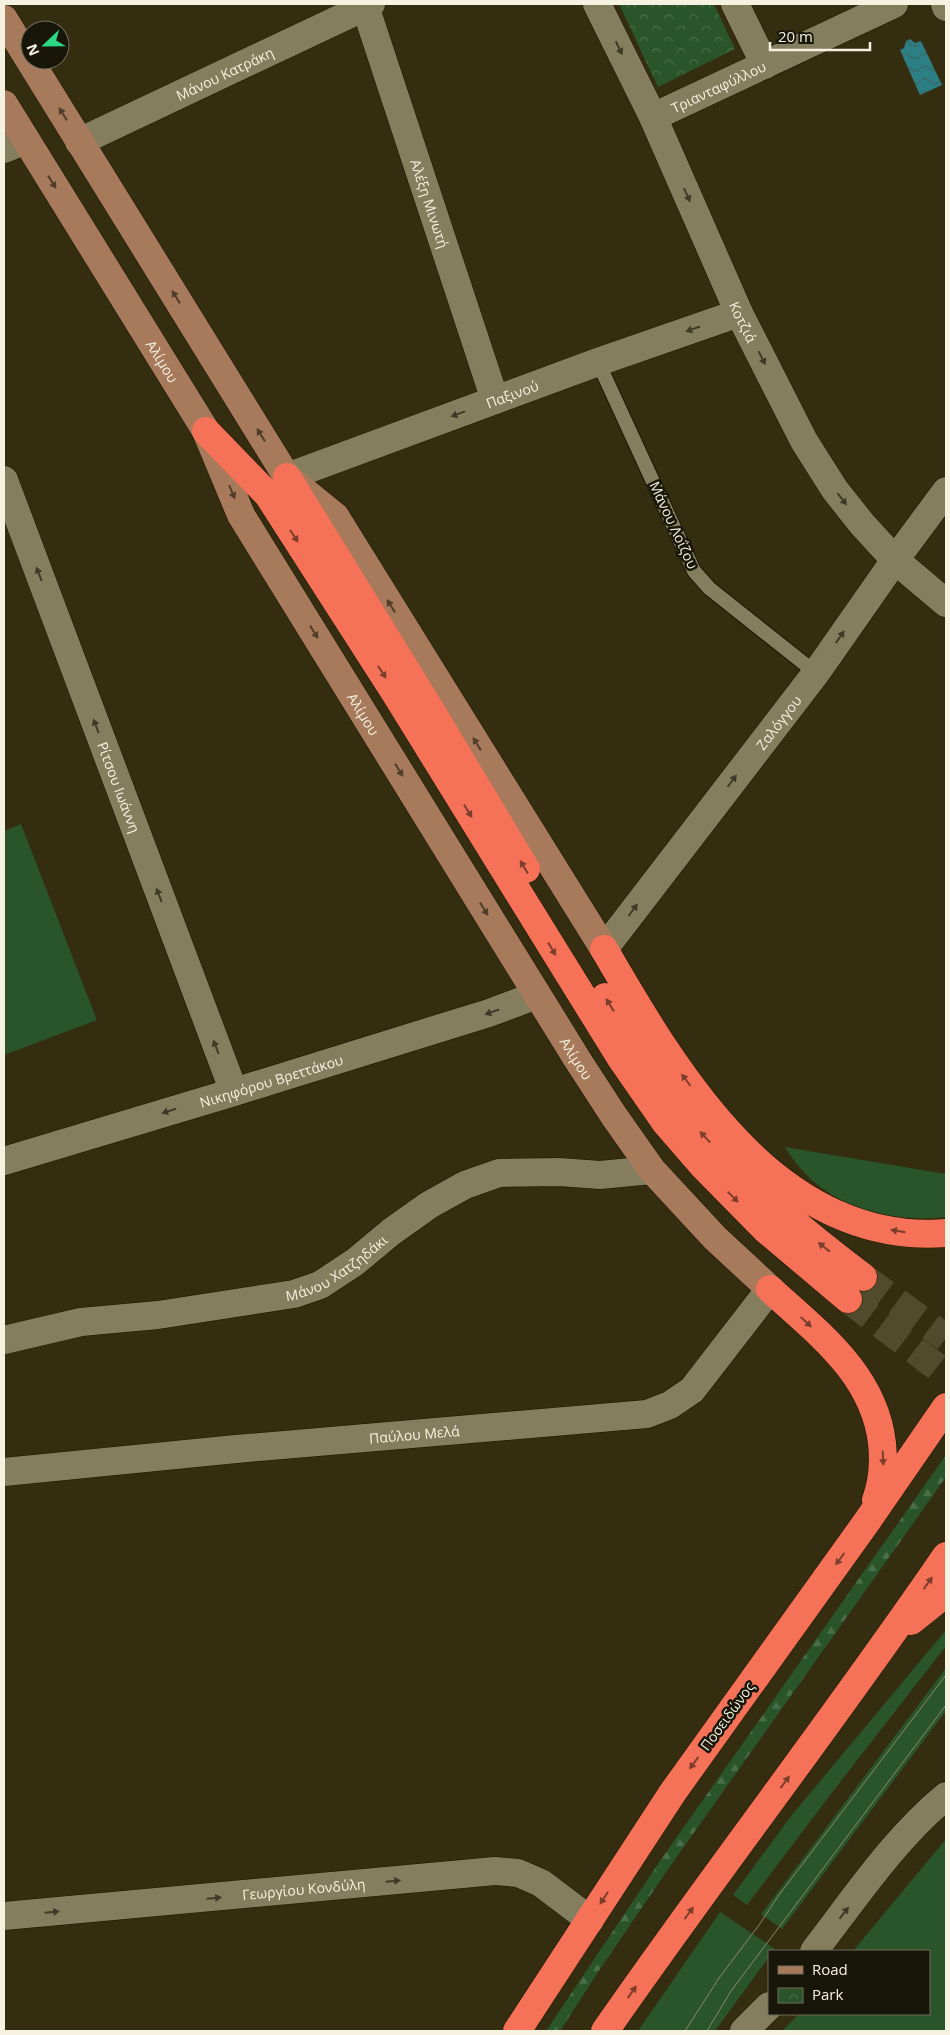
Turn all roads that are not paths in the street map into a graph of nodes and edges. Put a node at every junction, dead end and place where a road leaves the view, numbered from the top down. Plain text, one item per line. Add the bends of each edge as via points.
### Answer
1 (597, 4) edge
2 (735, 4) edge
3 (894, 4) edge
4 (368, 5) edge
5 (4, 19) edge
6 (764, 65) junction
7 (4, 104) edge
8 (653, 117) junction
9 (80, 142) junction
10 (15, 144) edge
11 (739, 313) junction
12 (598, 362) junction
13 (495, 400) junction
14 (206, 431) junction
15 (287, 477) junction
16 (4, 480) edge
17 (946, 491) edge
18 (895, 560) junction
19 (946, 603) edge
20 (816, 672) junction
21 (604, 949) junction
22 (537, 995) junction
23 (234, 1092) junction
24 (4, 1161) edge
25 (652, 1170) junction
26 (946, 1233) edge
27 (770, 1289) junction
28 (4, 1340) edge
29 (946, 1407) edge
30 (4, 1472) edge
31 (868, 1520) junction
32 (946, 1556) edge
33 (946, 1593) edge
34 (890, 1637) junction
35 (946, 1796) edge
36 (4, 1916) edge
37 (590, 1920) junction
38 (815, 1950) edge
39 (768, 2007) edge
40 (517, 2031) edge
41 (605, 2031) edge
42 (744, 2031) edge

1 -> 8 street, Κοτζιά
2 - 6 street
3 - 6 street, Τριανταφύλλου
4 - 9 street, Μάνου Κατράκη
4 - 13 street, Αλέξη Μινωτή
9 -> 5 main road
6 - 8 street, Τριανταφύλλου
7 - 10 main road, Αλίμου
8 -> 11 street, Κοτζιά
15 -> 9 main road
10 -> 14 main road, Αλίμου
11 -> 12 street, Παξινού
11 -> 18 street, Κοτζιά via 804,441 862,524
12 - 13 street, Παξινού
12 - 20 lane, Μάνου Λοΐζου via 694,571 709,588
13 -> 15 street, Παξινού
14 -> 15 highway via 268,495 395,693 620,1057 665,1122 765,1229 856,1288 822,1246 730,1163 658,1081 564,933
14 -> 22 main road, Αλίμου via 242,515
21 -> 15 main road via 335,516
23 -> 16 street, Ρίτσου Ιωάννη
17 - 18 street, Ζαλόγγου
18 - 19 street, Κοτζιά
20 -> 18 street, Ζαλόγγου
21 -> 20 street, Ζαλόγγου
26 -> 21 highway via 899,1231 848,1219 808,1201 776,1177 740,1144 697,1095 647,1023
22 -> 23 street, Νικηφόρου Βρεττάκου via 489,1013
22 - 25 main road, Αλίμου
23 -> 24 street, Νικηφόρου Βρεττάκου
25 - 27 main road, Αλίμου via 715,1238
25 - 28 street, Μάνου Χατζηδάκι via 600,1175 498,1173 465,1185 429,1205 355,1262 320,1285 294,1294 158,1315 81,1322
27 - 30 street, Παύλου Μελά via 692,1390 670,1405 647,1414
27 -> 31 highway via 840,1354 870,1397 880,1426 883,1464 879,1491
29 - 31 highway, Ποσειδώνος
31 -> 37 highway, Ποσειδώνος via 672,1792
34 -> 32 highway
33 - 34 highway
41 -> 34 highway
38 -> 35 street via 887,1857
36 -> 37 street, Γεωργίου Κονδύλη via 495,1871 518,1873 541,1883
37 - 40 highway, Ποσειδώνος
39 - 42 street

